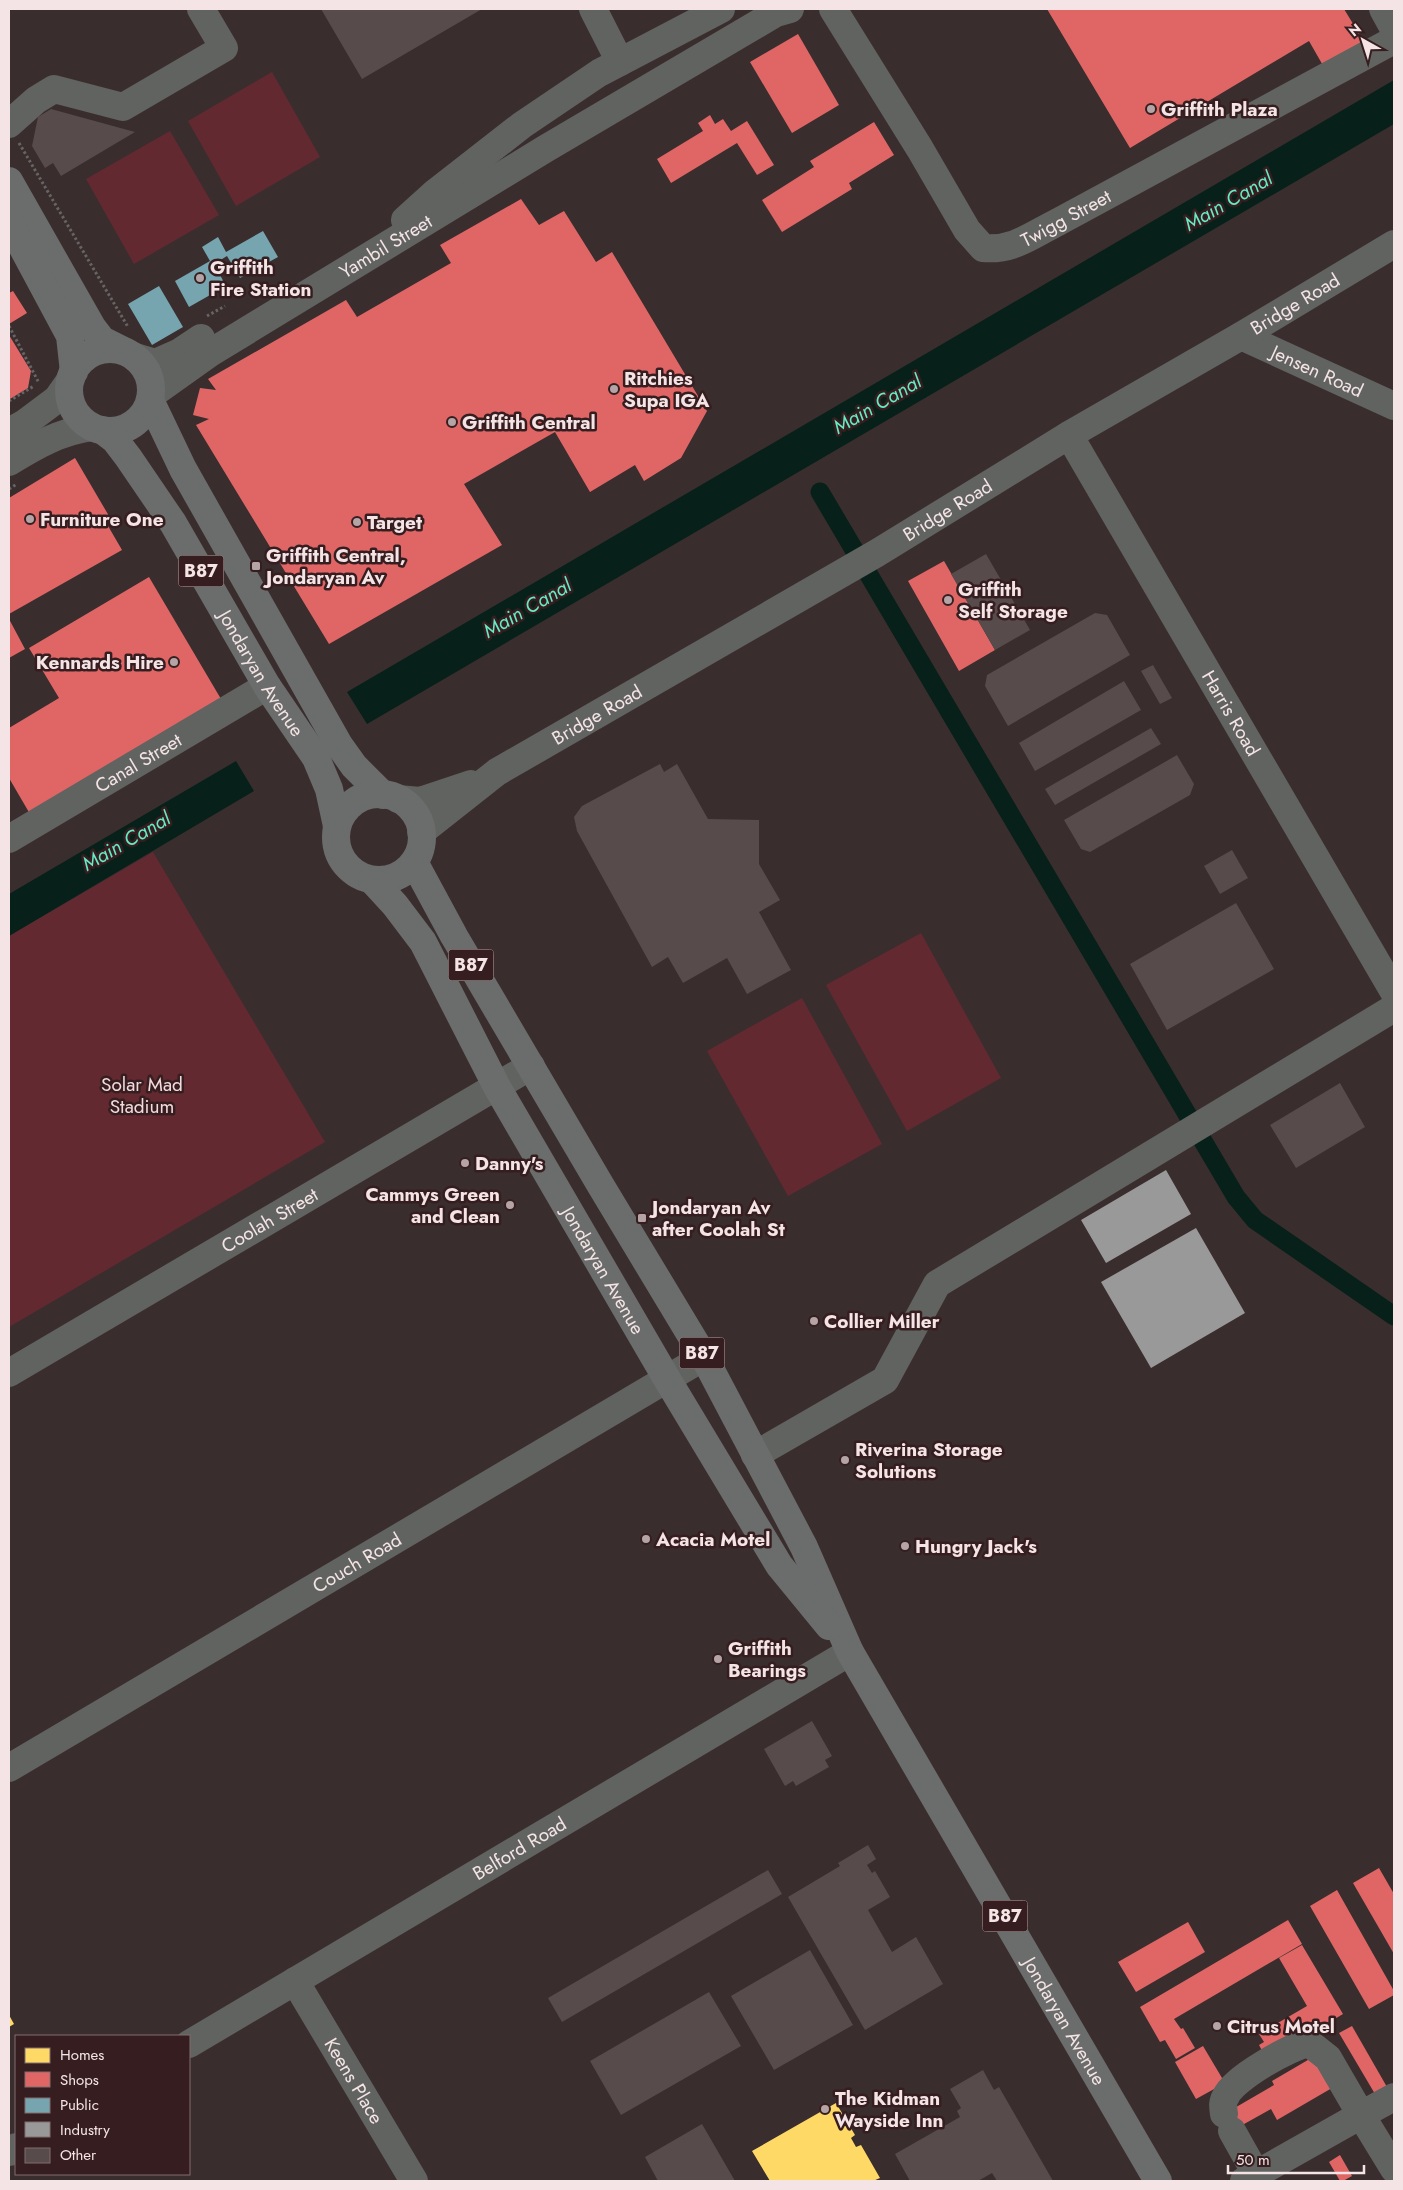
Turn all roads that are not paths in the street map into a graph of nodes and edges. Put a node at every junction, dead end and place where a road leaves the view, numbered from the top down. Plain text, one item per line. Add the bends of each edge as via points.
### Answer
1 (201, 9) edge
2 (593, 9) edge
3 (721, 9) edge
4 (790, 9) edge
5 (833, 9) edge
6 (1391, 23) edge
7 (620, 62) junction
8 (14, 133) edge
9 (546, 149) junction
10 (9, 181) edge
11 (436, 192) junction
12 (9, 222) edge
13 (1394, 244) edge
14 (1241, 336) junction
15 (131, 346) junction
16 (72, 375) junction
17 (150, 398) junction
18 (1394, 406) edge
19 (97, 428) junction
20 (9, 432) edge
21 (1069, 435) junction
22 (9, 462) edge
23 (266, 686) junction
24 (327, 752) junction
25 (497, 772) junction
26 (391, 797) junction
27 (337, 826) junction
28 (422, 832) junction
29 (9, 839) edge
30 (414, 862) junction
31 (372, 880) junction
32 (1394, 992) edge
33 (1394, 1008) edge
34 (531, 1066) junction
35 (497, 1087) junction
36 (704, 1357) junction
37 (9, 1372) edge
38 (667, 1379) junction
39 (755, 1455) junction
40 (850, 1652) junction
41 (9, 1768) edge
42 (295, 1981) junction
43 (190, 2043) edge
44 (1394, 2097) edge
45 (1361, 2115) junction
46 (1394, 2169) edge
47 (1253, 2179) edge
48 (414, 2181) edge
49 (1158, 2181) edge

1 - 8 street via 224,48 123,107 54,89 36,100 15,120
2 - 7 street
3 - 7 street, Yambil Street
4 - 9 street, Yambil Street via 776,13
5 - 6 street, Twigg Street via 967,230 983,248 996,249 1013,246 1058,222
7 - 11 street, Yambil Street via 522,125
9 - 11 street, Yambil Street via 540,142 525,139
9 - 17 street, Yambil Street via 210,353
10 - 15 main road, B87 via 92,327 102,340
11 - 15 street, Yambil Street via 409,217 180,352 155,363
12 - 16 main road, B87 via 70,336
13 - 14 street, Bridge Road
14 - 18 street, Jensen Road
14 - 21 street, Bridge Road
15 - 16 main road via 101,350 85,358
15 - 17 main road, B87 via 150,378
16 - 19 main road, B87 via 69,388 73,407 84,422
16 - 20 street via 57,399
17 - 19 main road via 147,408 135,422 119,430
17 - 24 main road, Jondaryan Avenue / B87 via 183,469 315,704
19 - 22 street via 49,438
19 - 23 main road, Jondaryan Avenue / B87 via 115,440 173,523
21 - 25 street, Bridge Road via 877,552
21 - 32 street, Harris Road
23 - 24 main road, Jondaryan Avenue / B87 via 290,720
23 - 29 street, Canal Street
24 - 26 main road, Jondaryan Avenue / B87 via 354,766
24 - 27 main road, Jondaryan Avenue / B87 via 329,788
25 - 26 street, Bridge Road via 420,801
25 - 28 street, Bridge Road
26 - 27 main road via 360,799 342,815
26 - 28 main road, B87 via 409,807
27 - 31 main road, B87 via 335,840 339,855 358,876
28 - 30 main road via 422,843
30 - 31 main road via 396,877
30 - 34 main road, Jondaryan Avenue / B87
31 - 35 main road, Jondaryan Avenue / B87 via 396,905 423,942
33 - 39 street via 937,1284 885,1380
34 - 35 street, Coolah Street
34 - 36 main road, Jondaryan Avenue / B87
35 - 37 street, Coolah Street
35 - 38 main road, Jondaryan Avenue / B87
36 - 38 street, Couch Road
36 - 39 main road, Jondaryan Avenue / B87
38 - 40 main road, Jondaryan Avenue / B87 via 779,1565
38 - 41 street, Couch Road
39 - 40 main road, Jondaryan Avenue / B87 via 804,1546
40 - 42 street, Belford Road
40 - 49 main road, Jondaryan Avenue / B87
42 - 43 street, Belford Road
42 - 48 street, Keens Place
44 - 45 street
45 - 46 street
45 - 47 street
45 - 47 street via 1328,2058 1309,2043 1298,2045 1244,2077 1226,2094 1222,2104

